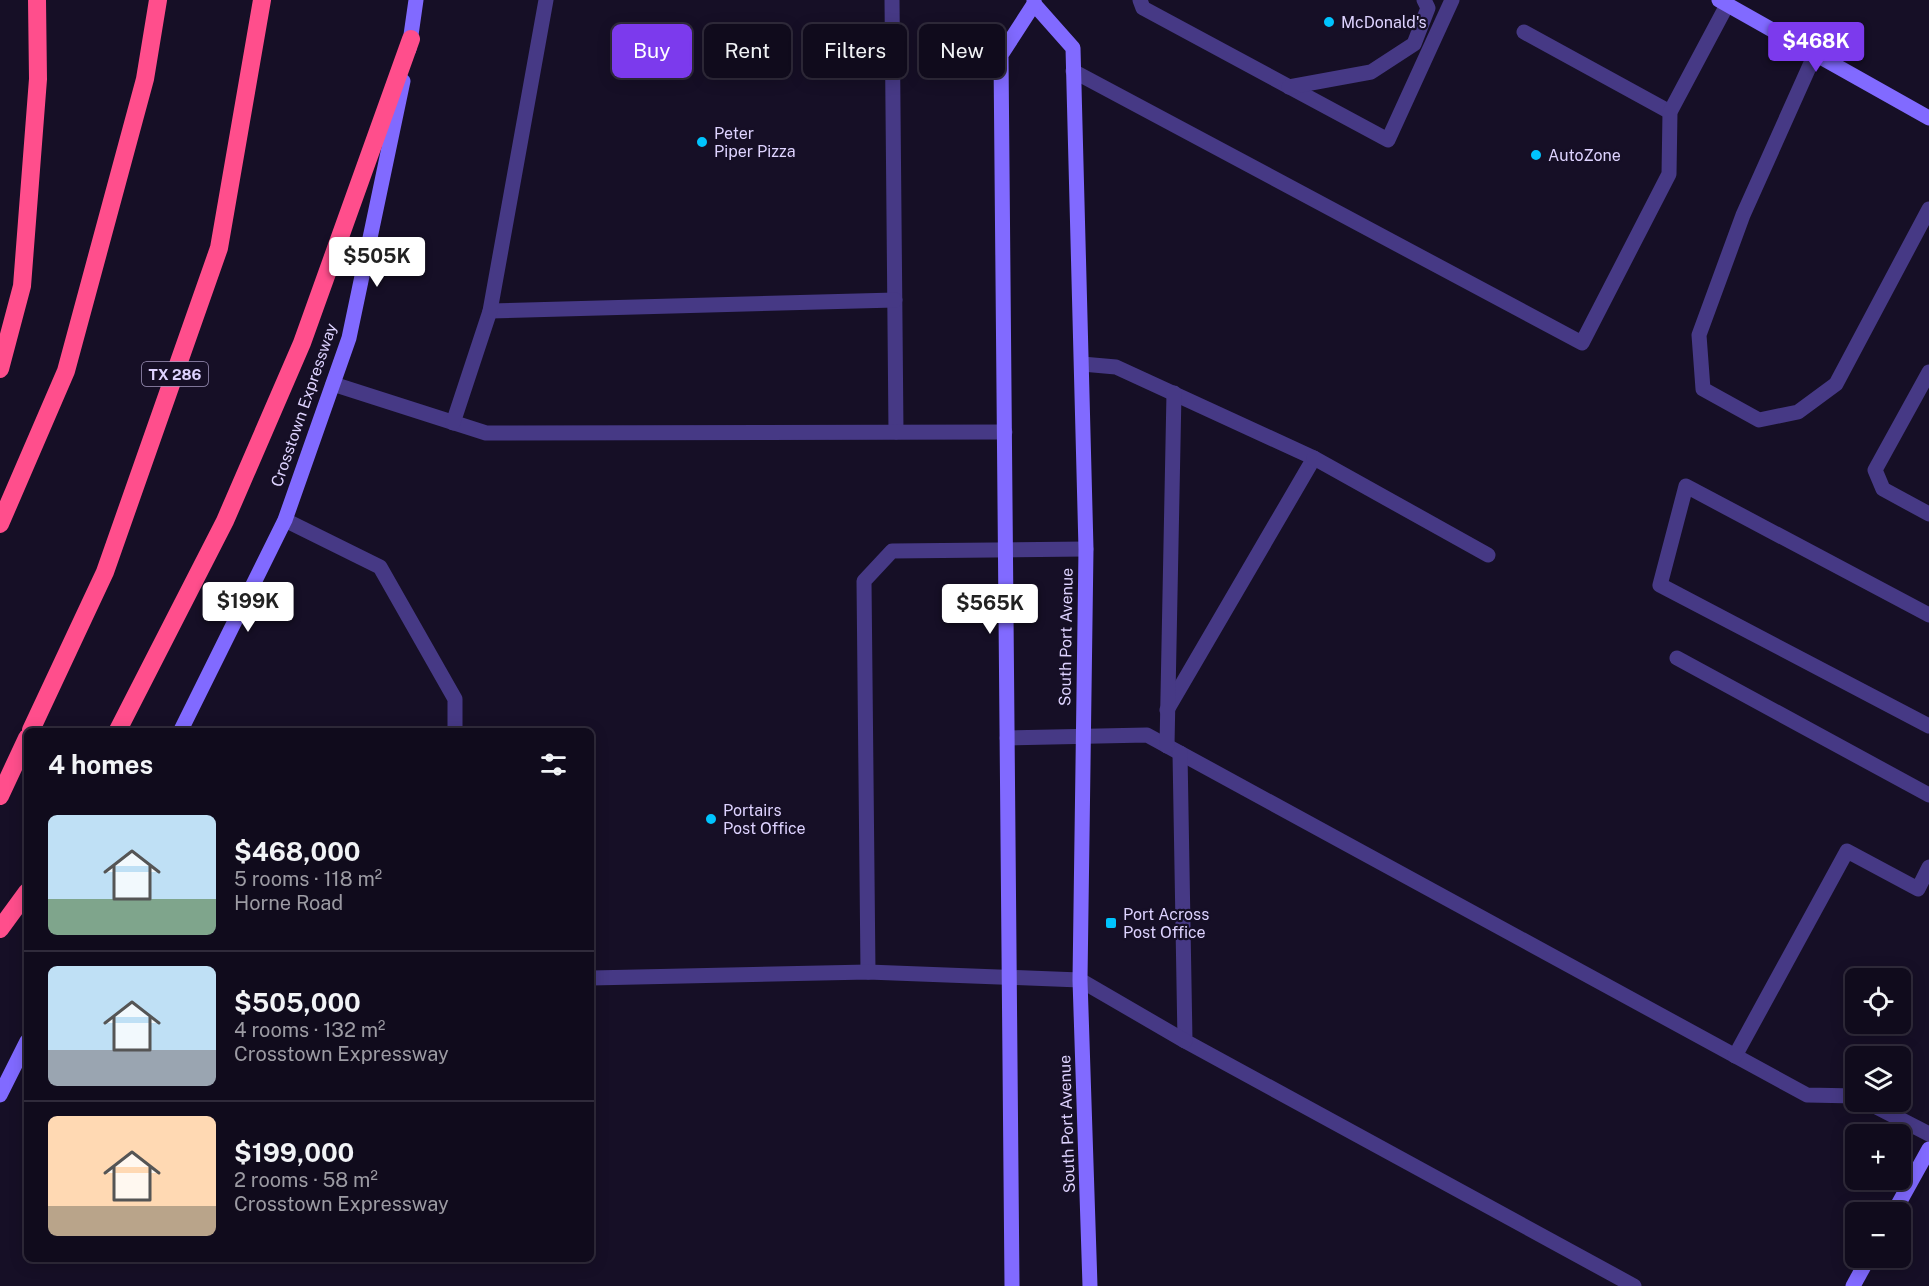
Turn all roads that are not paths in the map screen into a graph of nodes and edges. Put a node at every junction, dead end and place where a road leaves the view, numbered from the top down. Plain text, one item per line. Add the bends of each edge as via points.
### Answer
1 (37, 0) edge
2 (158, 0) edge
3 (262, 0) edge
4 (416, 0) edge
5 (546, 0) edge
6 (892, 0) edge
7 (1140, 0) edge
8 (1424, 0) edge
9 (1452, 0) edge
10 (1034, 2) edge
11 (1723, 2) edge
12 (1524, 32) dead end
13 (411, 39) junction
14 (1815, 54) junction
15 (1073, 71) junction
16 (1289, 87) junction
17 (1670, 112) junction
18 (1929, 118) edge
19 (1929, 209) edge
20 (895, 300) junction
21 (490, 310) junction
22 (1082, 364) junction
23 (0, 369) edge
24 (1929, 372) edge
25 (333, 384) junction
26 (1174, 393) junction
27 (453, 423) junction
28 (896, 432) junction
29 (1005, 432) junction
30 (1314, 458) junction
31 (1929, 514) edge
32 (285, 520) junction
33 (0, 524) edge
34 (1086, 549) junction
35 (1007, 550) junction
36 (1488, 555) dead end
37 (1929, 615) edge
38 (1677, 658) dead end
39 (1167, 710) junction
40 (1929, 726) edge
41 (32, 728) edge
42 (119, 728) edge
43 (182, 728) edge
44 (455, 728) edge
45 (1082, 736) junction
46 (1007, 738) junction
47 (24, 744) edge
48 (1174, 749) junction
49 (1929, 795) edge
50 (0, 796) edge
51 (1929, 867) edge
52 (24, 896) edge
53 (0, 929) edge
54 (868, 972) junction
55 (594, 978) edge
56 (1011, 979) junction
57 (1080, 980) junction
58 (1185, 1041) junction
59 (24, 1047) edge
60 (1735, 1056) junction
61 (0, 1095) edge
62 (1845, 1096) edge
63 (1886, 1112) edge
64 (1929, 1134) edge
65 (1927, 1158) edge
66 (1900, 1202) edge
67 (1863, 1268) edge
68 (1012, 1286) edge
69 (1090, 1286) edge
70 (1634, 1286) edge
71 (1853, 1286) edge

1 - 23 highway via 38,79 22,286
2 - 33 highway via 145,79 66,371
3 - 41 highway, TX 286 via 219,248 105,572
4 - 13 main road, Crosstown Expressway
5 - 21 lane
6 - 20 lane
7 - 16 lane via 1143,8
8 - 16 lane via 1428,8 1414,44 1371,72
9 - 16 lane via 1388,140
10 - 15 main road, South Port Avenue via 1073,48
10 - 29 main road, South Port Avenue via 1001,55
11 - 14 main road
11 - 17 lane
12 - 17 lane
13 - 25 main road, Crosstown Expressway via 349,338
13 - 42 highway via 302,343 225,521
14 - 18 main road
14 - 19 lane via 1743,214 1699,335 1703,389 1760,420 1798,412 1836,384
15 - 17 lane via 1582,343 1670,174
15 - 22 main road, South Port Avenue
20 - 21 lane
20 - 28 lane
21 - 27 lane
22 - 26 lane via 1116,367
22 - 34 main road, South Port Avenue
24 - 31 lane via 1875,470 1883,489
25 - 27 lane
25 - 32 main road, Crosstown Expressway
26 - 30 lane
26 - 39 lane
27 - 28 lane via 486,433
28 - 29 lane
29 - 35 main road, South Port Avenue
30 - 36 lane
30 - 39 lane
32 - 43 main road, Crosstown Expressway
32 - 44 lane via 380,567 455,699
34 - 35 lane
34 - 45 main road, South Port Avenue
35 - 46 main road, South Port Avenue
35 - 54 lane via 892,551 864,581
37 - 40 lane via 1686,486 1660,585
38 - 49 lane
39 - 48 lane
45 - 46 lane
45 - 48 lane via 1147,735
45 - 57 main road, South Port Avenue
46 - 56 main road, South Port Avenue
47 - 50 highway
48 - 58 lane
48 - 60 lane
51 - 60 lane via 1918,889 1847,852
52 - 53 highway
54 - 55 lane
54 - 56 lane
56 - 57 lane
56 - 68 main road, South Port Avenue
57 - 58 lane
57 - 69 main road, South Port Avenue
58 - 70 lane
59 - 61 main road
60 - 62 lane via 1807,1095
63 - 64 lane
65 - 66 main road
67 - 71 main road

